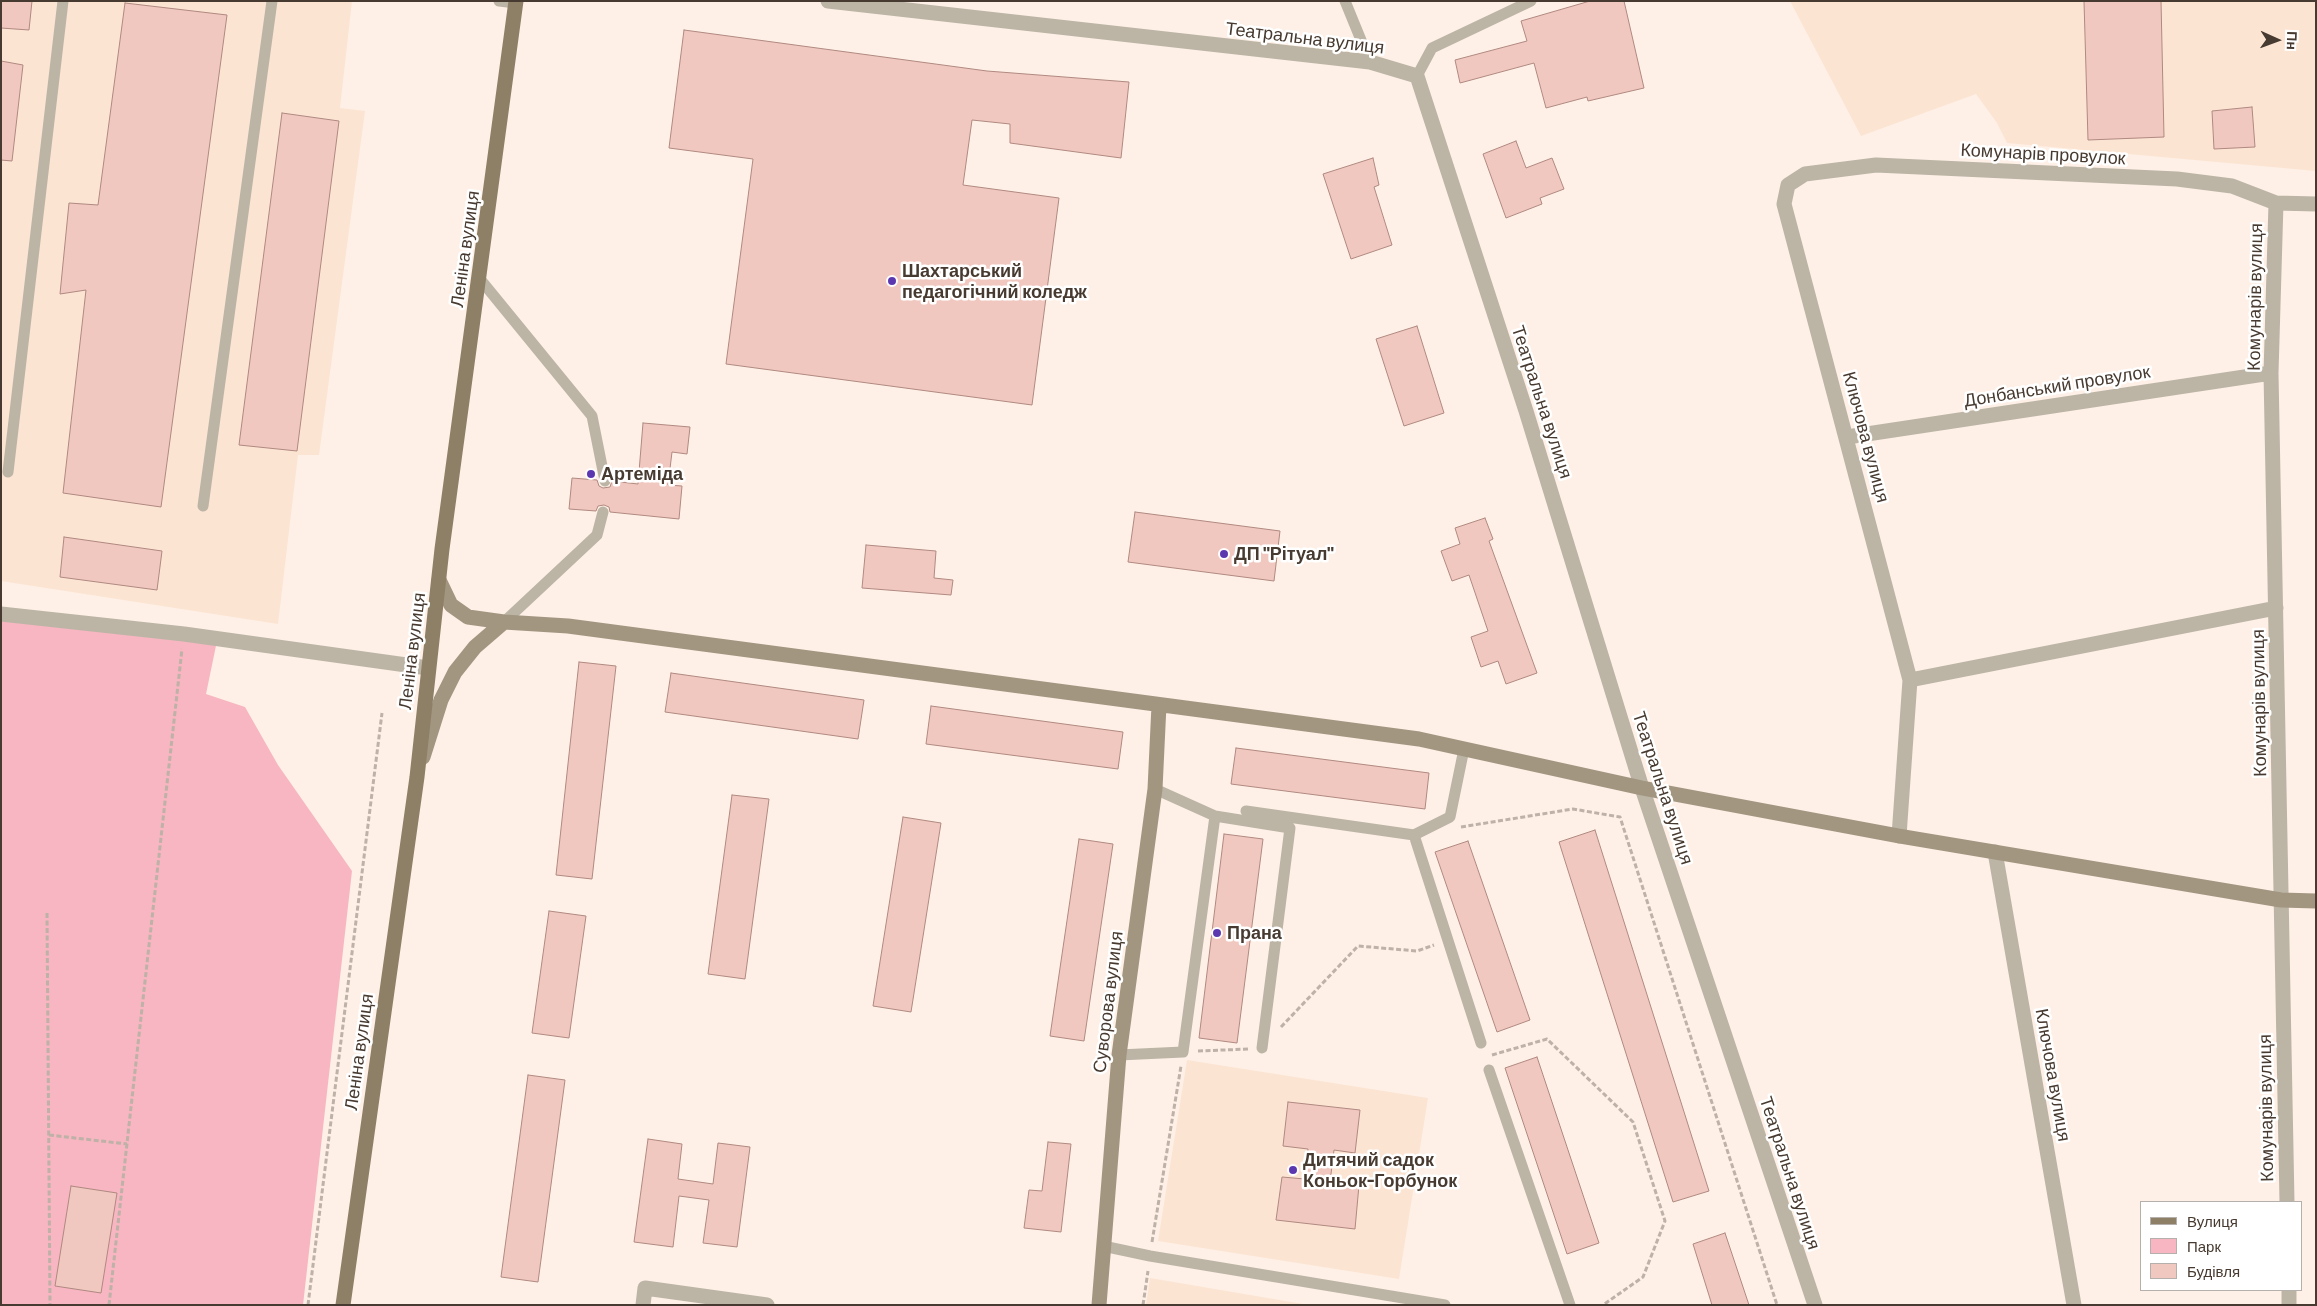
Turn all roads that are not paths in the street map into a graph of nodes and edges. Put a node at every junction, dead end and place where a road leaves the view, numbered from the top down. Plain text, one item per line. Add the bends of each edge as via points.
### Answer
1 (63, 1) edge
2 (272, 1) edge
3 (499, 1) edge
4 (828, 1) edge
5 (1345, 1) edge
6 (1531, 1) edge
7 (516, 2) edge
8 (908, 6) edge
9 (1370, 62) junction
10 (1417, 76) junction
11 (2276, 203) junction
12 (1784, 204) joint
13 (2316, 204) edge
14 (480, 279) junction
15 (2271, 373) junction
16 (1847, 437) junction
17 (8, 472) dead end
18 (605, 481) dead end
19 (202, 506) dead end
20 (603, 512) dead end
21 (439, 580) junction
22 (2276, 608) junction
23 (1, 614) edge
24 (504, 622) junction
25 (428, 668) junction
26 (1910, 680) junction
27 (1159, 705) junction
28 (1464, 749) junction
29 (416, 777) junction
30 (1642, 788) junction
31 (1155, 789) junction
32 (1246, 811) dead end
33 (1215, 816) junction
34 (1414, 835) junction
35 (1899, 836) junction
36 (1995, 852) junction
37 (2281, 900) junction
38 (2316, 901) edge
39 (1481, 1043) dead end
40 (1262, 1048) road end
41 (1119, 1055) junction
42 (1489, 1070) dead end
43 (2287, 1201) edge
44 (1103, 1246) junction
45 (2288, 1291) edge
46 (343, 1305) edge
47 (644, 1305) edge
48 (767, 1305) edge
49 (1099, 1305) edge
50 (1445, 1305) edge
51 (1570, 1305) edge
52 (1815, 1305) edge
53 (2074, 1305) edge
54 (2289, 1305) edge

1 - 17 lane
2 - 19 lane
3 - 7 lane
4 - 8 street, Театральна вулиця
5 - 9 lane
6 - 10 lane via 1432,48
7 - 14 main road, Леніна вулиця
8 - 9 street, Театральна вулиця
9 - 10 street, Театральна вулиця
10 - 30 street, Театральна вулиця via 1526,411
11 - 12 street, Комунарів провулок via 2232,186 2177,179 1876,165 1806,174 1788,185
11 - 13 street, Комунарів провулок
11 - 15 street, Комунарів вулиця
12 - 16 street, Ключова вулиця
14 - 18 lane via 592,416
14 - 21 main road, Леніна вулиця
15 - 16 street, Донбанський провулок
15 - 22 street, Комунарів вулиця
16 - 26 street, Ключова вулиця
20 - 24 lane via 598,535
21 - 24 street via 451,605 468,617
21 - 25 main road, Леніна вулиця
22 - 26 street
22 - 37 street, Комунарів вулиця
23 - 25 street via 184,634
24 - 27 street via 568,626
24 - 29 street via 475,647 455,672 441,700
25 - 29 main road, Леніна вулиця
26 - 35 street, Ключова вулиця
27 - 28 street via 1419,739
27 - 31 street, Суворова вулиця
28 - 30 street
28 - 34 lane via 1450,816
29 - 46 main road, Леніна вулиця
30 - 35 street
30 - 52 street, Театральна вулиця
31 - 33 lane
31 - 41 street, Суворова вулиця
32 - 34 lane
33 - 40 lane via 1290,828
33 - 41 lane via 1183,1052
34 - 39 lane
35 - 36 street
36 - 37 street
36 - 53 street, Ключова вулиця
37 - 38 street
37 - 43 street, Комунарів вулиця
41 - 44 street, Суворова вулиця
42 - 51 lane
44 - 49 street, Суворова вулиця
44 - 50 lane
45 - 54 street
47 - 48 street via 645,1288

